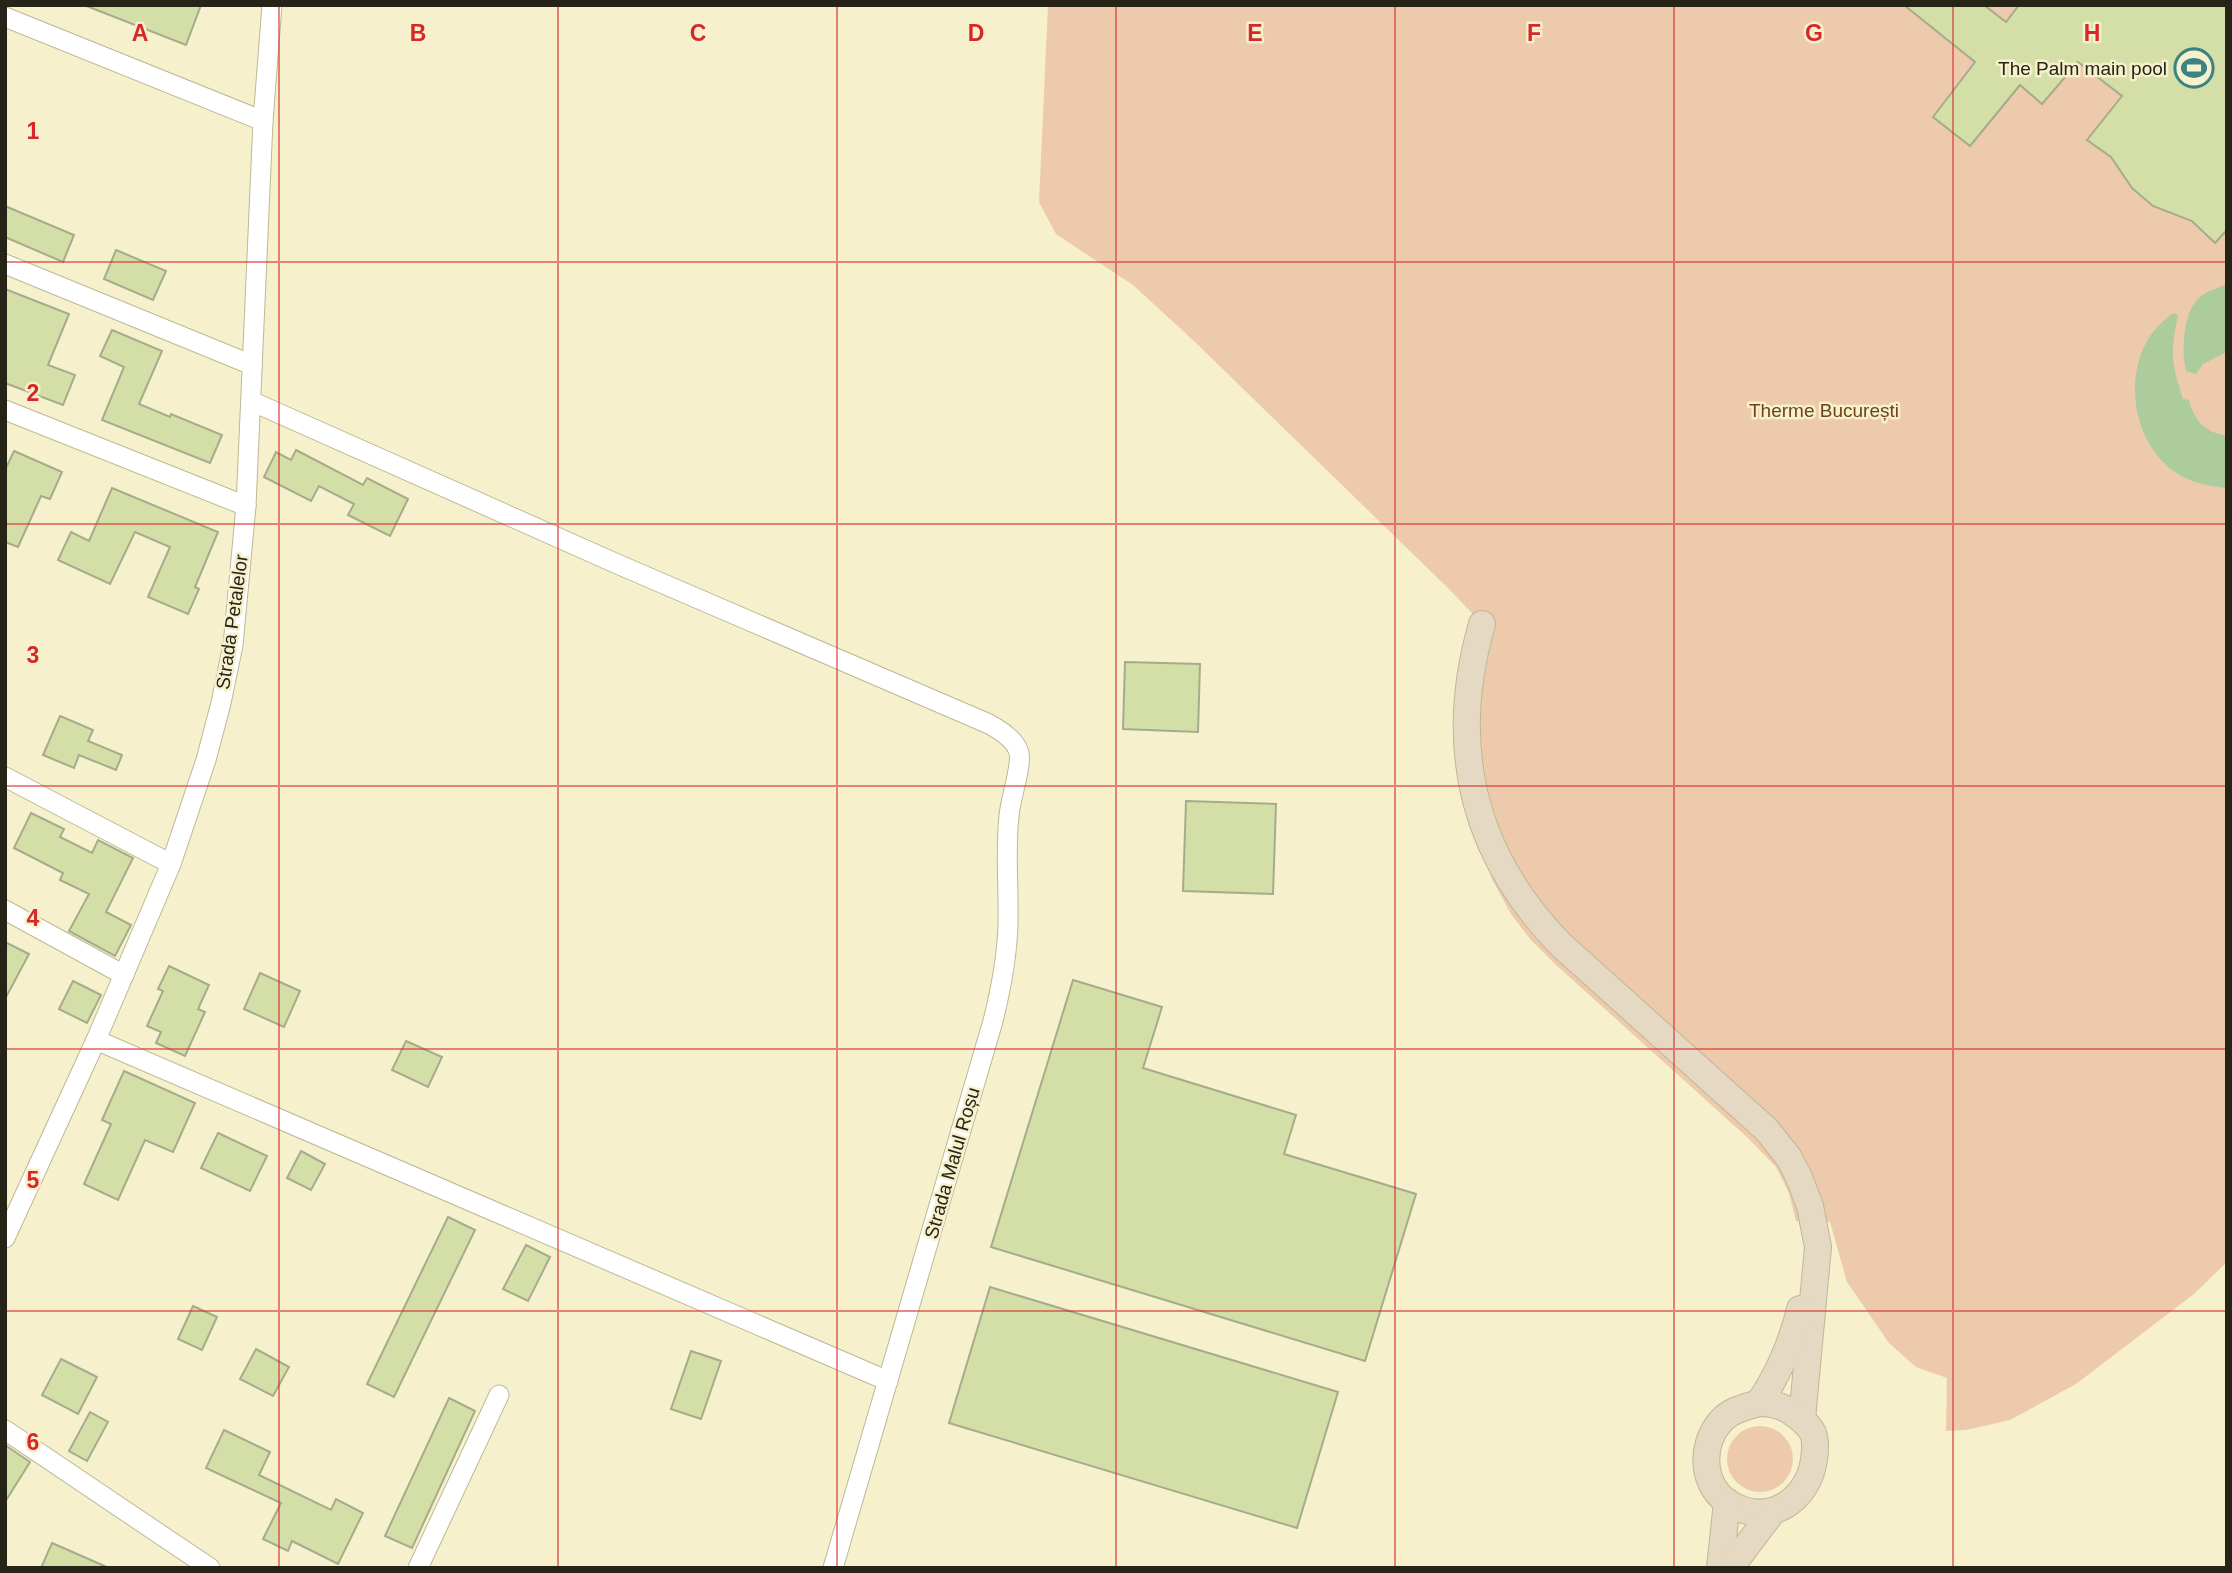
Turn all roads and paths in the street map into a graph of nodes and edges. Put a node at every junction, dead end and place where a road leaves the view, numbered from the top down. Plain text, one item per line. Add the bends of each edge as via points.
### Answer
1 (272, 5) edge
2 (5, 17) edge
3 (263, 121) junction
4 (5, 264) edge
5 (252, 365) junction
6 (251, 401) junction
7 (5, 410) edge
8 (246, 506) junction
9 (1482, 624) dead end
10 (5, 777) edge
11 (171, 864) junction
12 (5, 910) edge
13 (124, 975) junction
14 (96, 1040) junction
15 (5, 1238) edge
16 (1818, 1247) junction
17 (888, 1381) junction
18 (499, 1395) dead end
19 (1759, 1403) junction
20 (1802, 1419) junction
21 (5, 1430) edge
22 (1727, 1502) junction
23 (1773, 1511) junction
24 (210, 1568) edge
25 (418, 1568) edge
26 (833, 1568) edge
27 (1720, 1568) edge
28 (1730, 1568) edge

1 - 3 street, Strada Petalelor
2 - 3 street
3 - 5 street, Strada Petalelor
4 - 5 street
5 - 6 street, Strada Petalelor
6 - 8 street, Strada Petalelor
6 - 17 street, Strada Malul Roșu via 989,724 1019,750 1008,820 1008,927 1001,988
7 - 8 street
8 - 11 street, Strada Petalelor via 233,645 206,760
9 - 16 street via 1468,680 1466,739 1476,799 1499,862 1520,898 1560,944 1778,1143 1803,1187
10 - 11 street
11 - 13 street, Strada Petalelor
12 - 13 street
13 - 14 street, Strada Petalelor
14 - 15 street, Strada Petalelor
14 - 17 street
16 - 19 street via 1783,1363
16 - 20 street
17 - 26 street, Strada Malul Roșu
18 - 25 street
19 - 20 street via 1783,1407
19 - 22 street via 1735,1410 1710,1439 1707,1474
20 - 23 street via 1814,1438 1812,1471 1794,1501
21 - 24 street
22 - 23 street via 1741,1510
22 - 27 street
23 - 28 street

